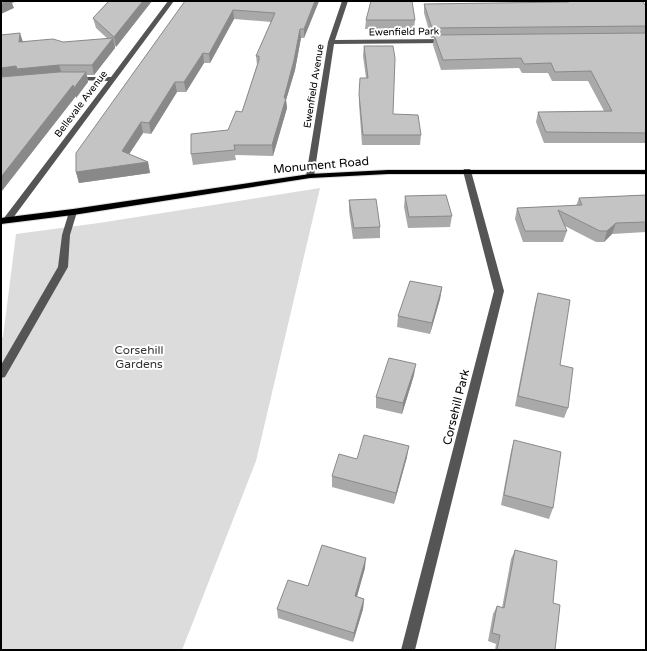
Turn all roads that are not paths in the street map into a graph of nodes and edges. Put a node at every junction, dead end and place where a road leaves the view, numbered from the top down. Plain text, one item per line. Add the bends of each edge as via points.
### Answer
1 (171, 1) edge
2 (345, 1) edge
3 (457, 41) edge
4 (331, 42) junction
5 (69, 78) edge
6 (113, 79) junction
7 (466, 171) junction
8 (646, 172) edge
9 (310, 176) junction
10 (73, 212) junction
11 (4, 220) edge
12 (1, 374) edge
13 (408, 650) edge

1 - 6 street, Bellevale Avenue
2 - 4 street, Ewenfield Avenue
3 - 4 street, Ewenfield Park
4 - 9 street, Ewenfield Avenue
5 - 6 street
6 - 11 street, Bellevale Avenue
7 - 8 main road, Monument Road
7 - 9 main road, Monument Road
7 - 13 street, Corsehill Park via 499,291
9 - 10 main road, Monument Road
10 - 11 main road, Monument Road
10 - 12 street via 66,235 63,267

